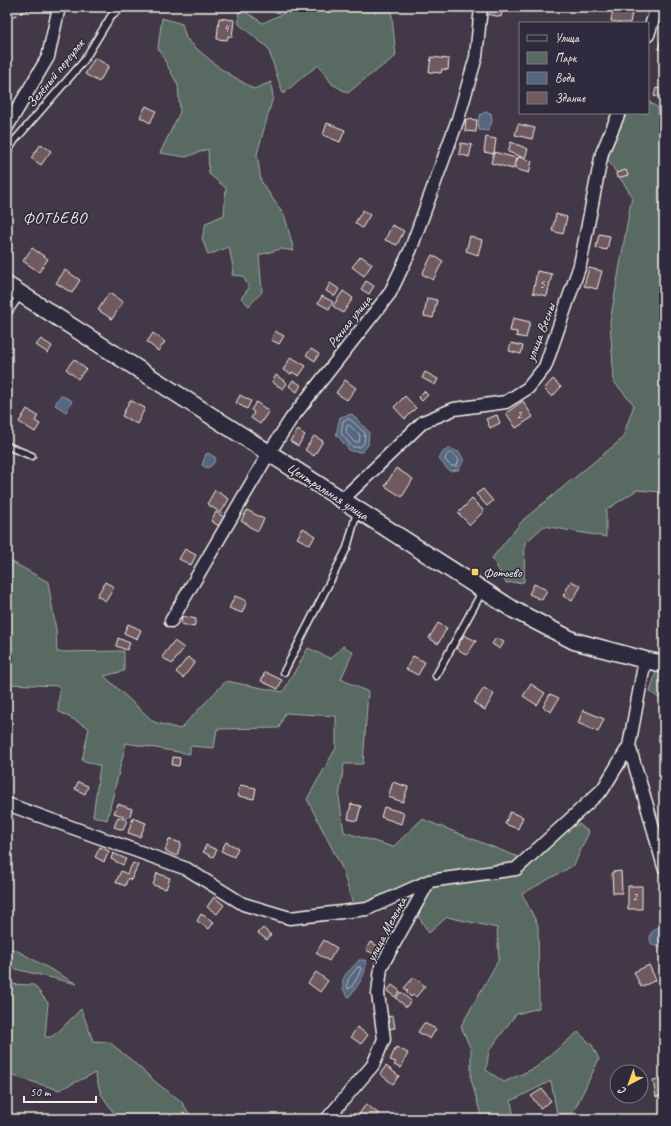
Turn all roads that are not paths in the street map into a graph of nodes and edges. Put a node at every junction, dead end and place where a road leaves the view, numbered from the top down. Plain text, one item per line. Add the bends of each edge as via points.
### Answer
1 (122, 7) edge
2 (481, 7) edge
3 (657, 7) edge
4 (57, 8) edge
5 (649, 32) edge
6 (619, 114) edge
7 (7, 127) edge
8 (7, 153) edge
9 (7, 285) edge
10 (21, 294) junction
11 (7, 314) edge
12 (7, 446) edge
13 (269, 453) junction
14 (32, 456) dead end
15 (342, 500) junction
16 (358, 510) junction
17 (483, 590) junction
18 (171, 622) dead end
19 (645, 660) junction
20 (664, 664) edge
21 (284, 672) dead end
22 (436, 676) dead end
23 (629, 746) junction
24 (7, 804) edge
25 (664, 867) edge
26 (429, 881) junction
27 (327, 1119) edge

1 - 8 lane, Зелёный переулок via 111,16 83,62 15,140
2 - 13 street, Речная улица via 472,73 410,251 390,293 291,419
3 - 5 street
4 - 7 street via 48,57
6 - 15 street, улица Весны via 602,153 580,265 544,368 528,388 506,402 454,409 423,422
9 - 10 main road, Центральная улица
10 - 11 lane
10 - 13 main road, Центральная улица
12 - 14 lane
13 - 15 main road, Центральная улица
13 - 18 street, Речная улица
15 - 16 main road, Центральная улица
16 - 17 main road, Центральная улица
16 - 21 lane via 347,548
17 - 19 main road, Центральная улица via 514,610 574,641
17 - 22 lane
19 - 20 main road, Центральная улица
19 - 23 street
23 - 25 street
23 - 26 street via 603,790 516,869
24 - 26 street via 187,869 243,904 290,918 367,909
26 - 27 street, улица Меленка via 381,967 378,994 384,1039 376,1059

